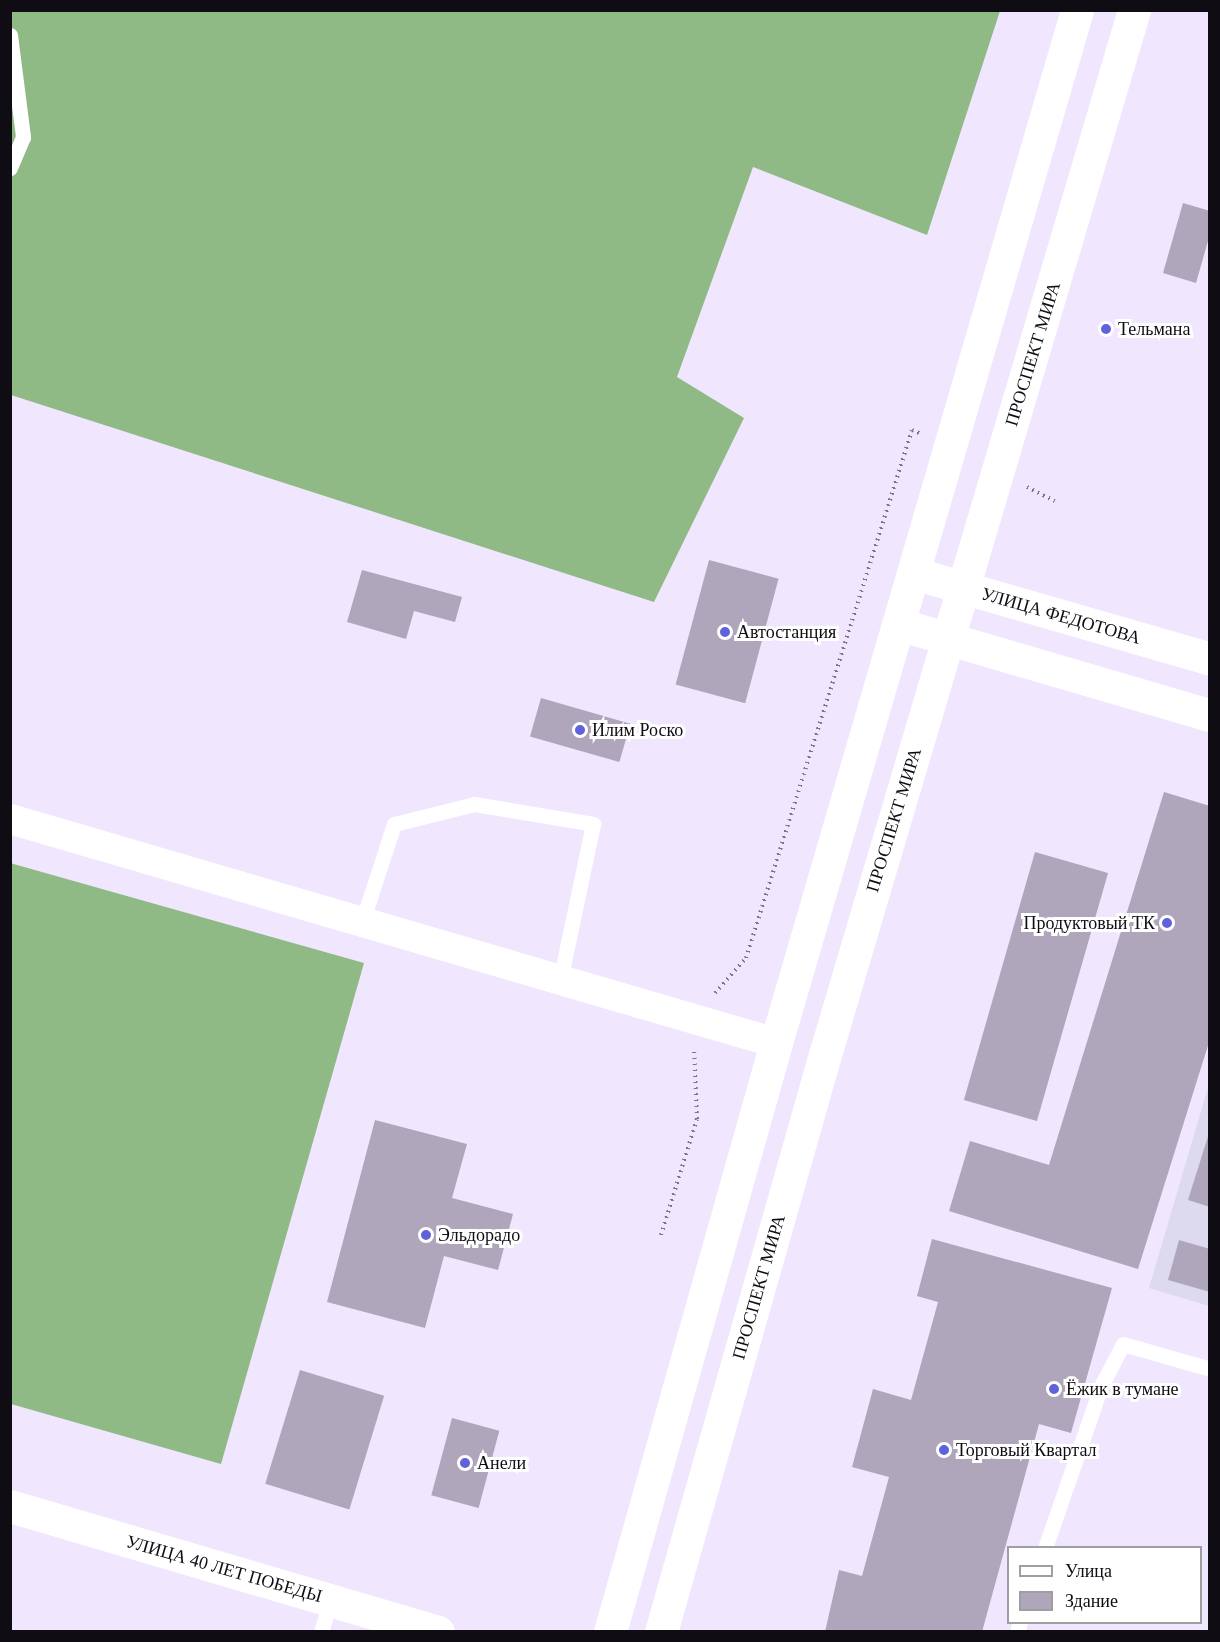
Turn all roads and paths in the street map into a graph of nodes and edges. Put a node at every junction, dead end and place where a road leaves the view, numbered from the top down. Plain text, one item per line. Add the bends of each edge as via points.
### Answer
1 (1077, 10) edge
2 (1134, 10) edge
3 (10, 35) edge
4 (10, 168) edge
5 (949, 450) junction
6 (998, 472) junction
7 (1055, 501) dead end
8 (913, 573) junction
9 (963, 588) junction
10 (898, 624) junction
11 (948, 639) junction
12 (1209, 659) edge
13 (1209, 715) edge
14 (10, 819) edge
15 (362, 922) junction
16 (561, 980) junction
17 (704, 1021) junction
18 (776, 1042) junction
19 (661, 1235) dead end
20 (1209, 1369) edge
21 (10, 1506) edge
22 (1047, 1546) edge
23 (331, 1600) junction
24 (321, 1632) edge
25 (438, 1632) edge
26 (610, 1632) edge
27 (661, 1632) edge

1 - 5 street
2 - 6 street, ПРОСПЕКТ МИРА
3 - 4 lane via 22,137
5 - 8 street
5 - 17 path via 912,430 746,958 711,997
6 - 7 path
6 - 9 street, ПРОСПЕКТ МИРА
8 - 9 street, УЛИЦА ФЕДОТОВА
8 - 10 street
9 - 11 street, ПРОСПЕКТ МИРА
9 - 12 street, УЛИЦА ФЕДОТОВА
10 - 11 street
10 - 18 street
11 - 13 street
11 - 27 street, ПРОСПЕКТ МИРА
14 - 15 street
15 - 16 street
15 - 16 lane via 394,824 474,804 593,824
16 - 17 street
17 - 18 street
17 - 19 path via 692,1057 697,1119
18 - 26 street
20 - 22 lane via 1123,1344 1101,1386
21 - 23 street, УЛИЦА 40 ЛЕТ ПОБЕДЫ
23 - 24 lane
23 - 25 street, УЛИЦА 40 ЛЕТ ПОБЕДЫ

